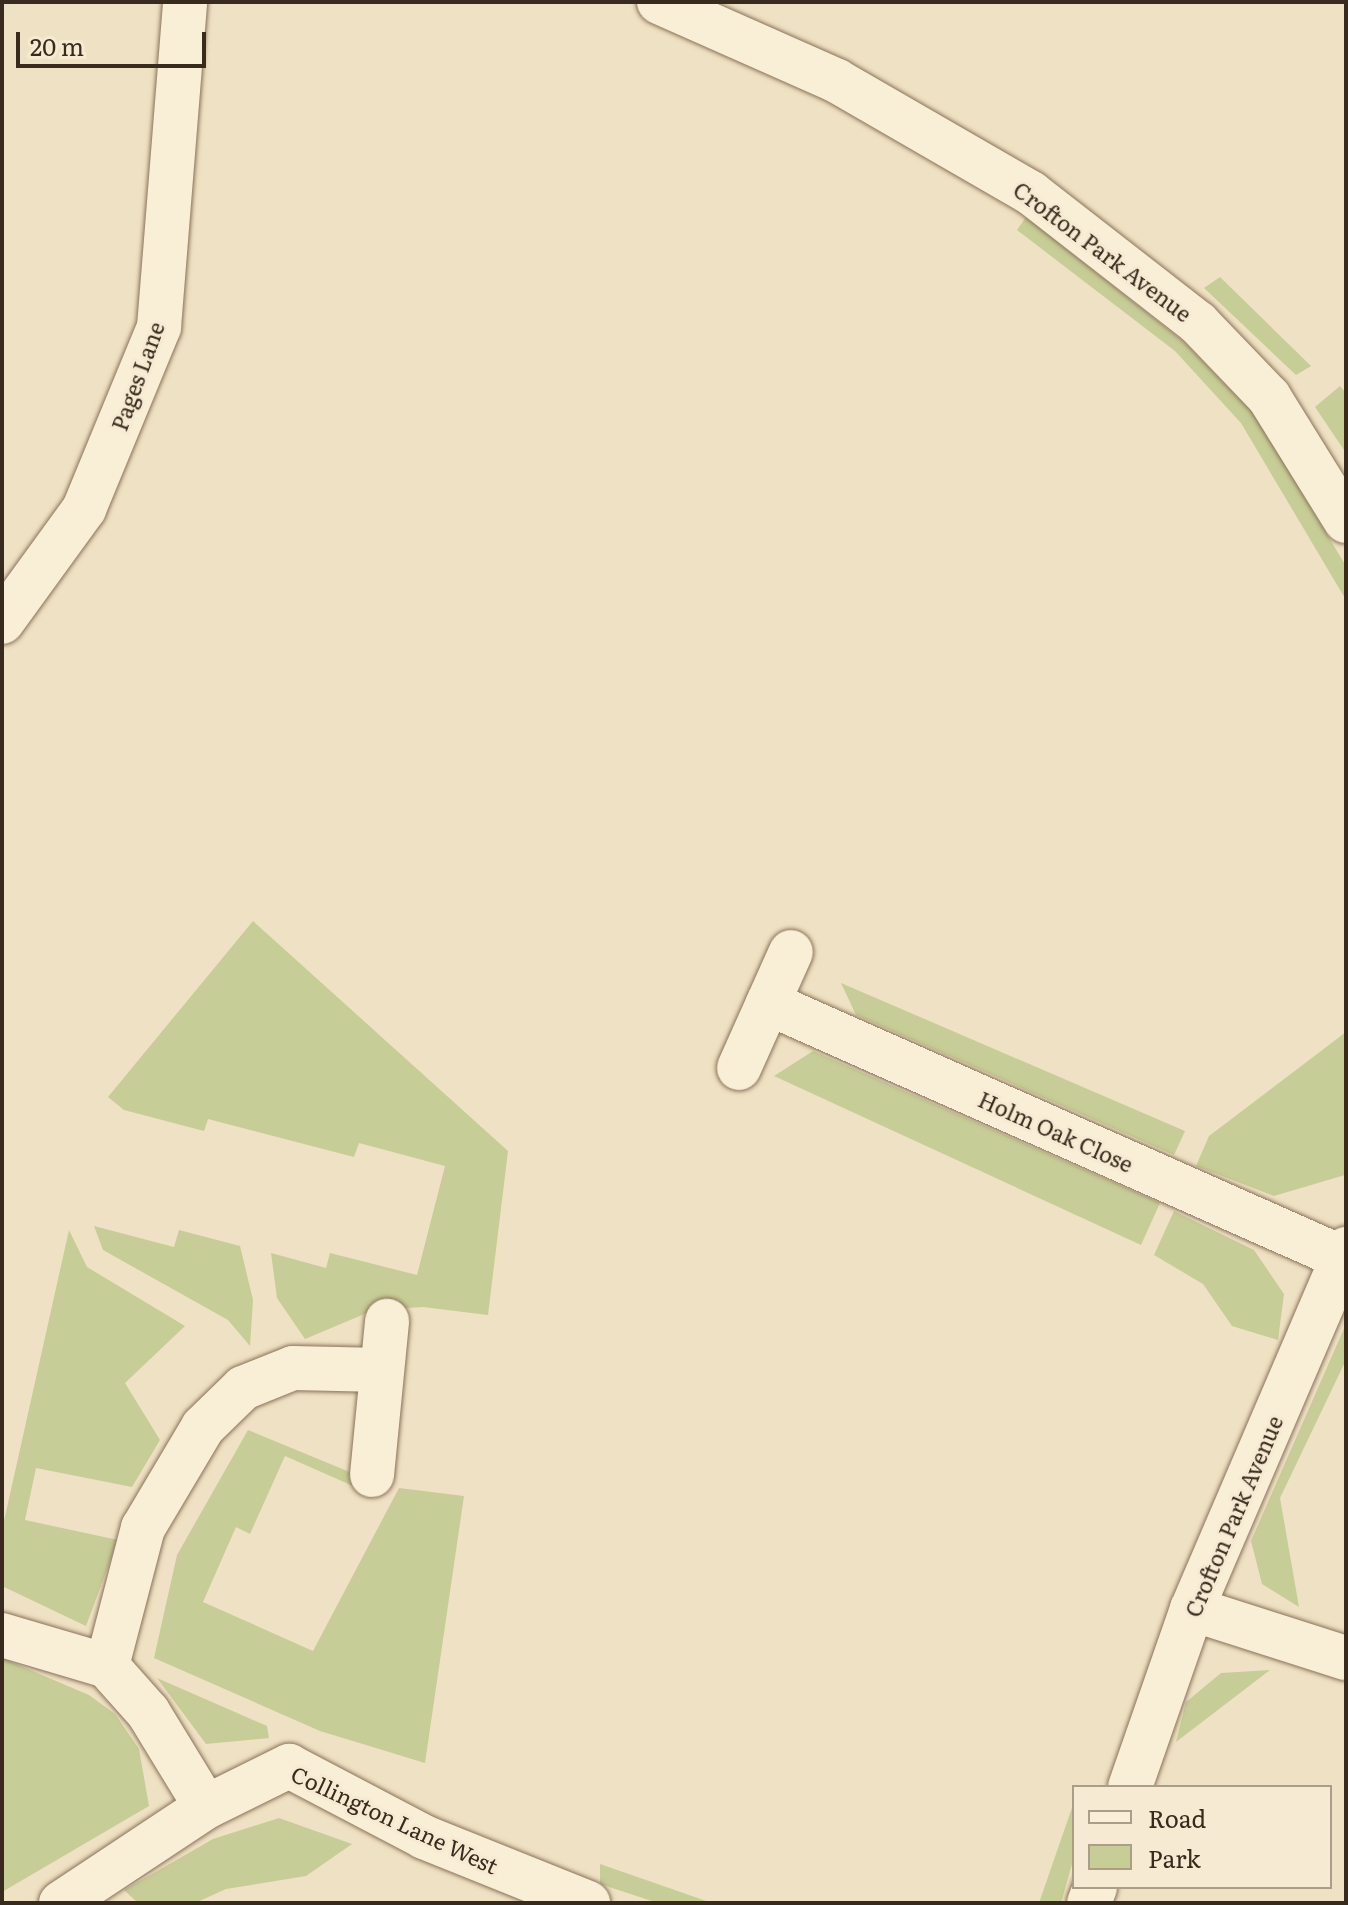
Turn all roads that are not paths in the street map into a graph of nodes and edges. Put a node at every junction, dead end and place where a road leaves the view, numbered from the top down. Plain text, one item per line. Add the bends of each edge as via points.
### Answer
1 (185, 2) edge
2 (659, 2) edge
3 (1346, 521) edge
4 (2, 622) edge
5 (791, 952) dead end
6 (768, 1003) junction
7 (739, 1068) dead end
8 (1344, 1253) edge
9 (387, 1321) dead end
10 (382, 1370) junction
11 (372, 1475) dead end
12 (1192, 1609) junction
13 (2, 1635) edge
14 (1346, 1658) edge
15 (107, 1666) junction
16 (1131, 1785) edge
17 (206, 1807) junction
18 (61, 1903) edge
19 (588, 1903) edge

1 - 4 street, Pages Lane via 159,327 84,509
2 - 3 street, Crofton Park Avenue via 837,81 1031,193 1198,323 1269,397
5 - 6 street
6 - 7 street
6 - 8 street, Holm Oak Close
8 - 12 street, Crofton Park Avenue
9 - 10 street
10 - 11 street
10 - 15 street via 293,1368 243,1388 203,1427 143,1528
12 - 14 street
12 - 16 street, Crofton Park Avenue
13 - 15 street
15 - 17 street via 148,1712
17 - 18 street, Collington Lane West
17 - 19 street, Collington Lane West via 289,1766 424,1837

